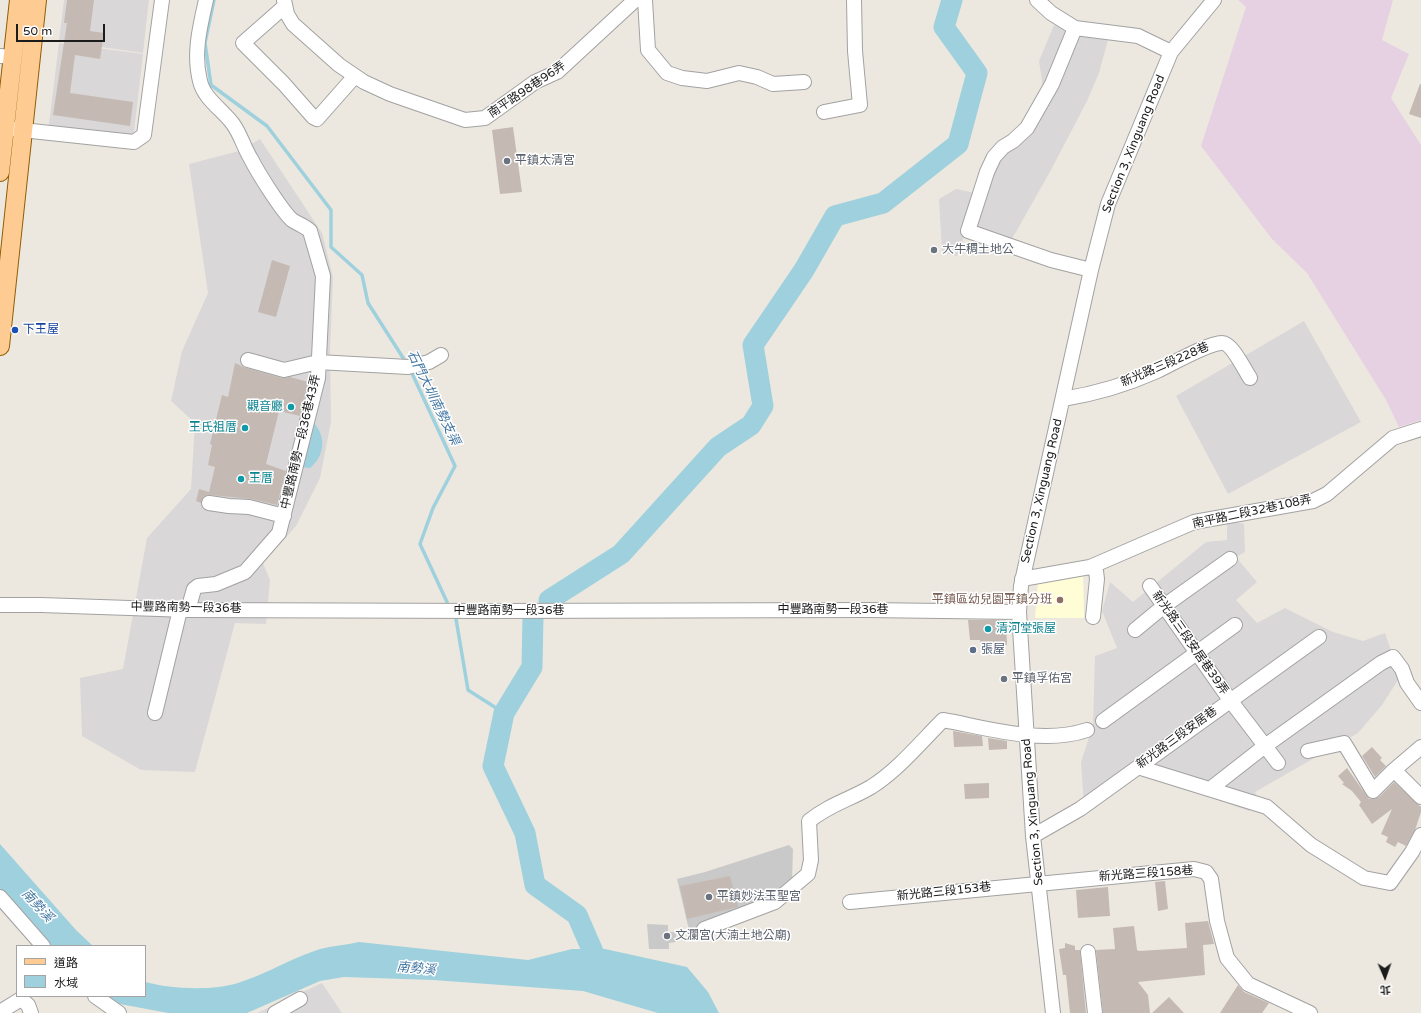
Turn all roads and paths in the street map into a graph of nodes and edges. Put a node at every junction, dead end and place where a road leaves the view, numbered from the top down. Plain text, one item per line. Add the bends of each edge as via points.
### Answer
1 (19, 0) edge
2 (37, 0) edge
3 (162, 0) edge
4 (206, 0) edge
5 (635, 0) edge
6 (646, 0) edge
7 (854, 0) edge
8 (1037, 0) edge
9 (1214, 0) edge
10 (284, 3) edge
11 (1075, 28) junction
12 (1171, 52) junction
13 (6, 57) edge
14 (355, 76) junction
15 (804, 82) dead end
16 (824, 112) dead end
17 (5, 129) junction
18 (23, 130) junction
19 (0, 172) edge
20 (1091, 270) junction
21 (0, 346) edge
22 (441, 355) dead end
23 (248, 360) dead end
24 (318, 362) junction
25 (1250, 378) dead end
26 (1063, 399) junction
27 (1421, 429) edge
28 (209, 503) dead end
29 (284, 516) junction
30 (1230, 559) dead end
31 (1090, 567) junction
32 (1022, 579) junction
33 (1150, 586) dead end
34 (0, 605) edge
35 (1164, 606) junction
36 (184, 610) junction
37 (1019, 612) junction
38 (1093, 617) dead end
39 (1235, 625) dead end
40 (1134, 630) dead end
41 (1319, 637) dead end
42 (1197, 652) junction
43 (1230, 700) junction
44 (1421, 702) edge
45 (155, 713) dead end
46 (1103, 721) dead end
47 (1087, 730) dead end
48 (1027, 736) junction
49 (1265, 746) junction
50 (1421, 746) edge
51 (1308, 751) dead end
52 (1278, 763) dead end
53 (1138, 767) junction
54 (1394, 770) junction
55 (1210, 789) junction
56 (1421, 797) edge
57 (1421, 834) edge
58 (1033, 836) junction
59 (1038, 883) junction
60 (0, 897) edge
61 (850, 902) dead end
62 (704, 929) dead end
63 (42, 945) edge
64 (1088, 952) dead end
65 (96, 997) edge
66 (300, 999) dead end
67 (0, 1012) edge
68 (31, 1013) edge
69 (119, 1013) edge
70 (276, 1013) edge
71 (1053, 1013) edge
72 (1095, 1013) edge
73 (1310, 1013) edge

1 - 13 main road
2 - 18 main road
3 - 18 street via 144,135 134,142
4 - 24 street, 中豐路南勢一段36巷43弄 via 197,64 200,83 204,92 232,123 243,140 250,159 284,210 310,231 321,264 323,276
5 - 14 street, 南平路98巷96弄 via 557,72 535,82 486,118 465,120 390,94
6 - 15 street via 648,50 667,72 682,78 707,81 739,73 774,84
7 - 16 street via 860,105
8 - 11 street via 1051,13
9 - 12 street, Section 3, Xinguang Road
10 - 14 street, 南平路98巷96弄 via 293,24
10 - 14 street via 243,43 313,117 317,119
11 - 12 street via 1138,36
11 - 20 street via 1052,84 1027,128 994,157 968,231 1051,260
12 - 20 street, Section 3, Xinguang Road via 1108,204
13 - 17 main road
17 - 18 street
17 - 19 main road
18 - 21 main road
20 - 26 street, Section 3, Xinguang Road
22 - 24 street via 414,366
23 - 24 street via 284,370
24 - 29 street, 中豐路南勢一段36巷43弄 via 318,378
25 - 26 street, 新光路三段228巷 via 1230,346 1223,343 1209,346 1127,382
26 - 32 street, Section 3, Xinguang Road
27 - 31 street, 南平路二段32巷108弄 via 1394,438 1327,494 1313,501 1194,522
28 - 29 street via 249,506
29 - 36 street, 中豐路南勢一段36巷43弄 via 279,534 245,572 216,584 198,586
30 - 35 street
31 - 32 street, 南平路二段32巷108弄
31 - 38 street via 1096,571 1097,579
32 - 37 street, Section 3, Xinguang Road
33 - 35 street, 新光路三段安居巷39弄
34 - 36 street, 中豐路南勢一段36巷
35 - 40 street
35 - 42 street, 新光路三段安居巷39弄
36 - 37 street, 中豐路南勢一段36巷
36 - 45 street
37 - 48 street, Section 3, Xinguang Road
39 - 42 street
41 - 43 street, 新光路三段安居巷
42 - 43 street, 新光路三段安居巷39弄
42 - 46 street
43 - 49 street, 新光路三段安居巷39弄
43 - 53 street, 新光路三段安居巷
44 - 49 street via 1393,657
47 - 48 street via 1074,735
48 - 58 street, Section 3, Xinguang Road
48 - 62 street via 943,720 888,775 870,787 824,809 809,821 811,860 808,874 775,902
49 - 52 street, 新光路三段安居巷39弄
49 - 55 street
50 - 54 street
51 - 54 street via 1344,743 1373,791
53 - 55 street
53 - 58 street, 新光路三段安居巷 via 1080,809
54 - 56 street
55 - 57 street via 1267,807 1311,845 1364,878 1390,883 1412,852
58 - 59 street, Section 3, Xinguang Road
59 - 61 street, 新光路三段153巷
59 - 71 street, Section 3, Xinguang Road
59 - 73 street, 新光路三段158巷 via 1194,869 1206,872 1211,879 1216,921 1227,958 1248,984
60 - 63 street
64 - 72 street
65 - 69 street
66 - 70 street
67 - 68 street via 21,999 28,1005

